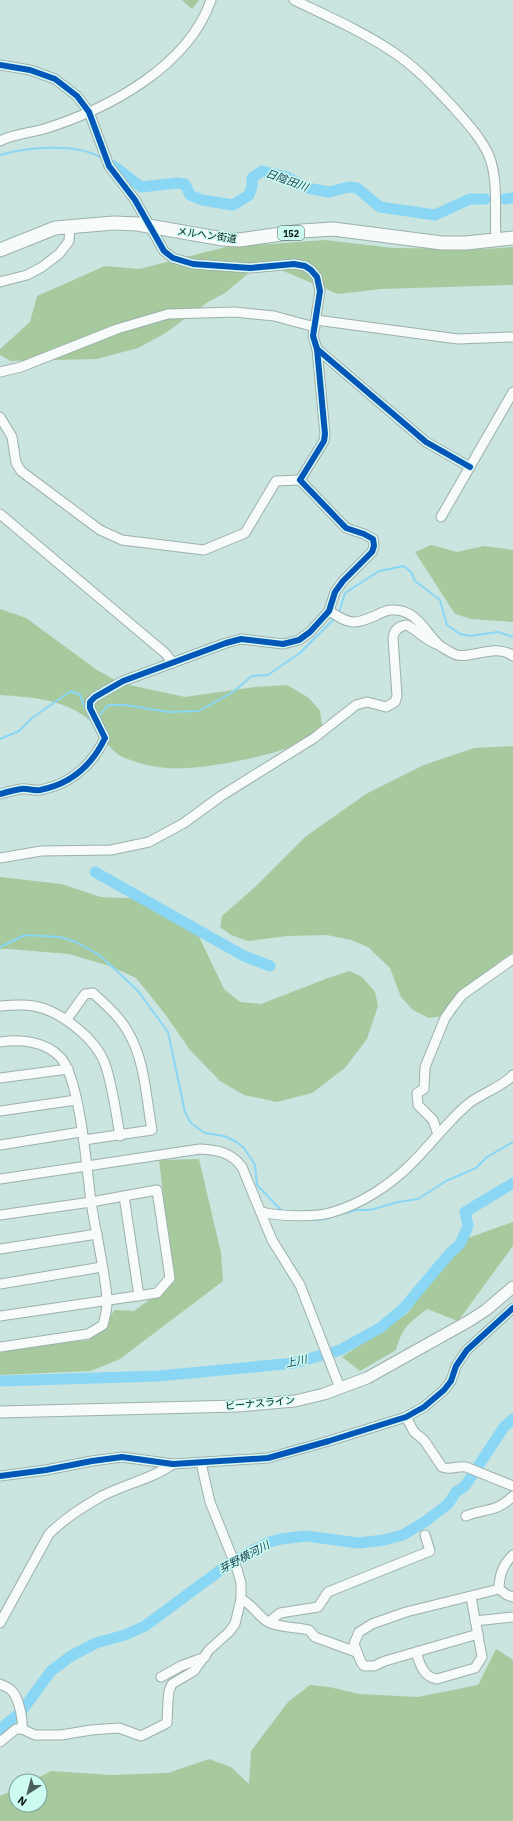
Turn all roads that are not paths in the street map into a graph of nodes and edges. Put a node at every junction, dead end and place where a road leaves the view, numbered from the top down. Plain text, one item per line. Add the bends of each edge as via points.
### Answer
1 (211, 0) edge
2 (294, 0) edge
3 (0, 64) edge
4 (89, 112) junction
5 (0, 141) edge
6 (150, 226) junction
7 (70, 227) junction
8 (513, 238) edge
9 (496, 240) junction
10 (0, 250) edge
11 (0, 282) edge
12 (316, 324) junction
13 (513, 337) edge
14 (317, 350) junction
15 (0, 372) edge
16 (513, 392) edge
17 (0, 417) edge
18 (470, 467) junction
19 (300, 480) junction
20 (0, 514) edge
21 (441, 517) dead end
22 (329, 612) junction
23 (439, 646) junction
24 (513, 656) edge
25 (173, 663) junction
26 (0, 794) edge
27 (0, 858) edge
28 (513, 959) edge
29 (0, 1006) edge
30 (68, 1019) junction
31 (0, 1042) edge
32 (68, 1069) junction
33 (513, 1075) edge
34 (0, 1078) edge
35 (76, 1100) junction
36 (0, 1111) edge
37 (438, 1135) junction
38 (82, 1136) junction
39 (120, 1136) junction
40 (0, 1144) edge
41 (87, 1167) junction
42 (0, 1179) edge
43 (124, 1196) junction
44 (91, 1202) junction
45 (260, 1212) junction
46 (0, 1215) edge
47 (97, 1234) junction
48 (0, 1249) edge
49 (102, 1268) junction
50 (0, 1284) edge
51 (513, 1287) edge
52 (139, 1296) junction
53 (108, 1300) junction
54 (513, 1308) edge
55 (0, 1316) edge
56 (0, 1347) edge
57 (338, 1384) junction
58 (0, 1412) edge
59 (406, 1417) junction
60 (200, 1463) junction
61 (173, 1464) junction
62 (0, 1476) edge
63 (513, 1486) edge
64 (513, 1496) edge
65 (466, 1516) dead end
66 (425, 1535) dead end
67 (513, 1555) edge
68 (499, 1589) junction
69 (471, 1597) junction
70 (513, 1597) edge
71 (241, 1599) junction
72 (513, 1617) edge
73 (475, 1621) junction
74 (269, 1622) junction
75 (0, 1623) edge
76 (478, 1634) junction
77 (356, 1652) junction
78 (416, 1652) junction
79 (205, 1657) junction
80 (161, 1677) dead end
81 (0, 1684) edge
82 (22, 1725) junction
83 (0, 1742) edge

1 - 4 street via 201,21 183,47 161,70 130,91
2 - 9 street via 393,52 436,89 473,130 489,156 495,177
3 - 4 street via 30,70 54,79 77,96
4 - 5 street via 44,129
4 - 6 street via 109,166 135,200
6 - 7 highway, メルヘン街道 / 152 via 114,223
6 - 9 highway, メルヘン街道 / 152 via 240,240 333,229 442,243
6 - 12 street via 164,251 173,258 193,264 250,268 294,264 305,266 317,277 320,291
7 - 10 highway, メルヘン街道 / 152 via 54,228
7 - 11 street via 69,241 59,254 27,275
8 - 9 highway, メルヘン街道 / 152
12 - 13 street via 458,339
12 - 14 street via 313,336
12 - 15 street via 235,312 168,314 117,329 21,367
14 - 18 street via 426,442
14 - 19 street via 325,434 324,441
16 - 18 street
17 - 19 street via 12,437 16,463 21,471 100,530 122,540 204,550 245,533 276,481
18 - 21 street
19 - 22 street via 346,528 373,539 372,552 335,592
20 - 25 street via 165,653
22 - 23 street via 354,623 389,610 408,612
22 - 25 street via 299,640 283,644 241,639
23 - 24 street via 456,655 502,650
23 - 27 street via 414,628 407,625 398,628 393,638 398,696 395,702 386,707 367,702 356,705 314,738 163,836 149,842 111,850 41,851
25 - 26 street via 123,681 90,702 90,708 105,738 88,765 75,777 40,790 22,789
28 - 37 street via 462,995 445,1018 425,1068 424,1089 417,1093 418,1105 433,1120
29 - 30 street via 34,1006
30 - 39 street via 97,1049 106,1066
30 - 39 street via 85,994 94,993 128,1031 136,1049 152,1130
31 - 32 street via 23,1041 38,1044 60,1057
32 - 34 street
32 - 35 street
33 - 37 street via 468,1104
35 - 36 street
35 - 38 street
37 - 45 street via 394,1179 333,1213 318,1215
38 - 39 street
38 - 40 street
38 - 41 street
41 - 42 street
41 - 44 street
41 - 45 street via 200,1149 221,1151 242,1167
43 - 44 street
43 - 52 street
43 - 52 street via 156,1190 168,1264 170,1278 157,1293
44 - 46 street
44 - 47 street
45 - 57 street via 272,1240 300,1285
47 - 48 street
47 - 49 street
49 - 50 street
49 - 53 street
51 - 57 main road, ビーナスライン via 469,1321 367,1378
52 - 53 street
53 - 55 street
53 - 56 street via 103,1325 88,1334
54 - 59 street via 467,1350 444,1390 424,1407
57 - 58 main road, ビーナスライン via 295,1401 269,1404
59 - 60 street via 268,1458
59 - 63 street via 414,1432 424,1440 442,1466 447,1469 466,1467
60 - 61 street
60 - 71 street via 210,1502 237,1569 241,1583
61 - 62 street via 122,1457
61 - 75 street via 164,1471 102,1496 60,1523 49,1534
64 - 65 street via 499,1507
66 - 74 street via 430,1551 328,1592 318,1607 280,1613
67 - 68 street via 503,1566
68 - 69 street
68 - 70 street
69 - 73 street
69 - 77 street via 406,1612 372,1624 359,1632 354,1644
71 - 74 street via 248,1602 257,1614
71 - 79 street via 235,1624
72 - 73 street
73 - 76 street
74 - 77 street via 309,1630 315,1637
76 - 78 street
76 - 78 street via 482,1657 475,1668 466,1671 433,1678 424,1671
77 - 78 street via 364,1666 374,1666
79 - 80 street
79 - 82 street via 194,1671 172,1684 169,1691 167,1723 141,1736 119,1728 61,1735 35,1735
81 - 82 street via 12,1690
82 - 83 street

